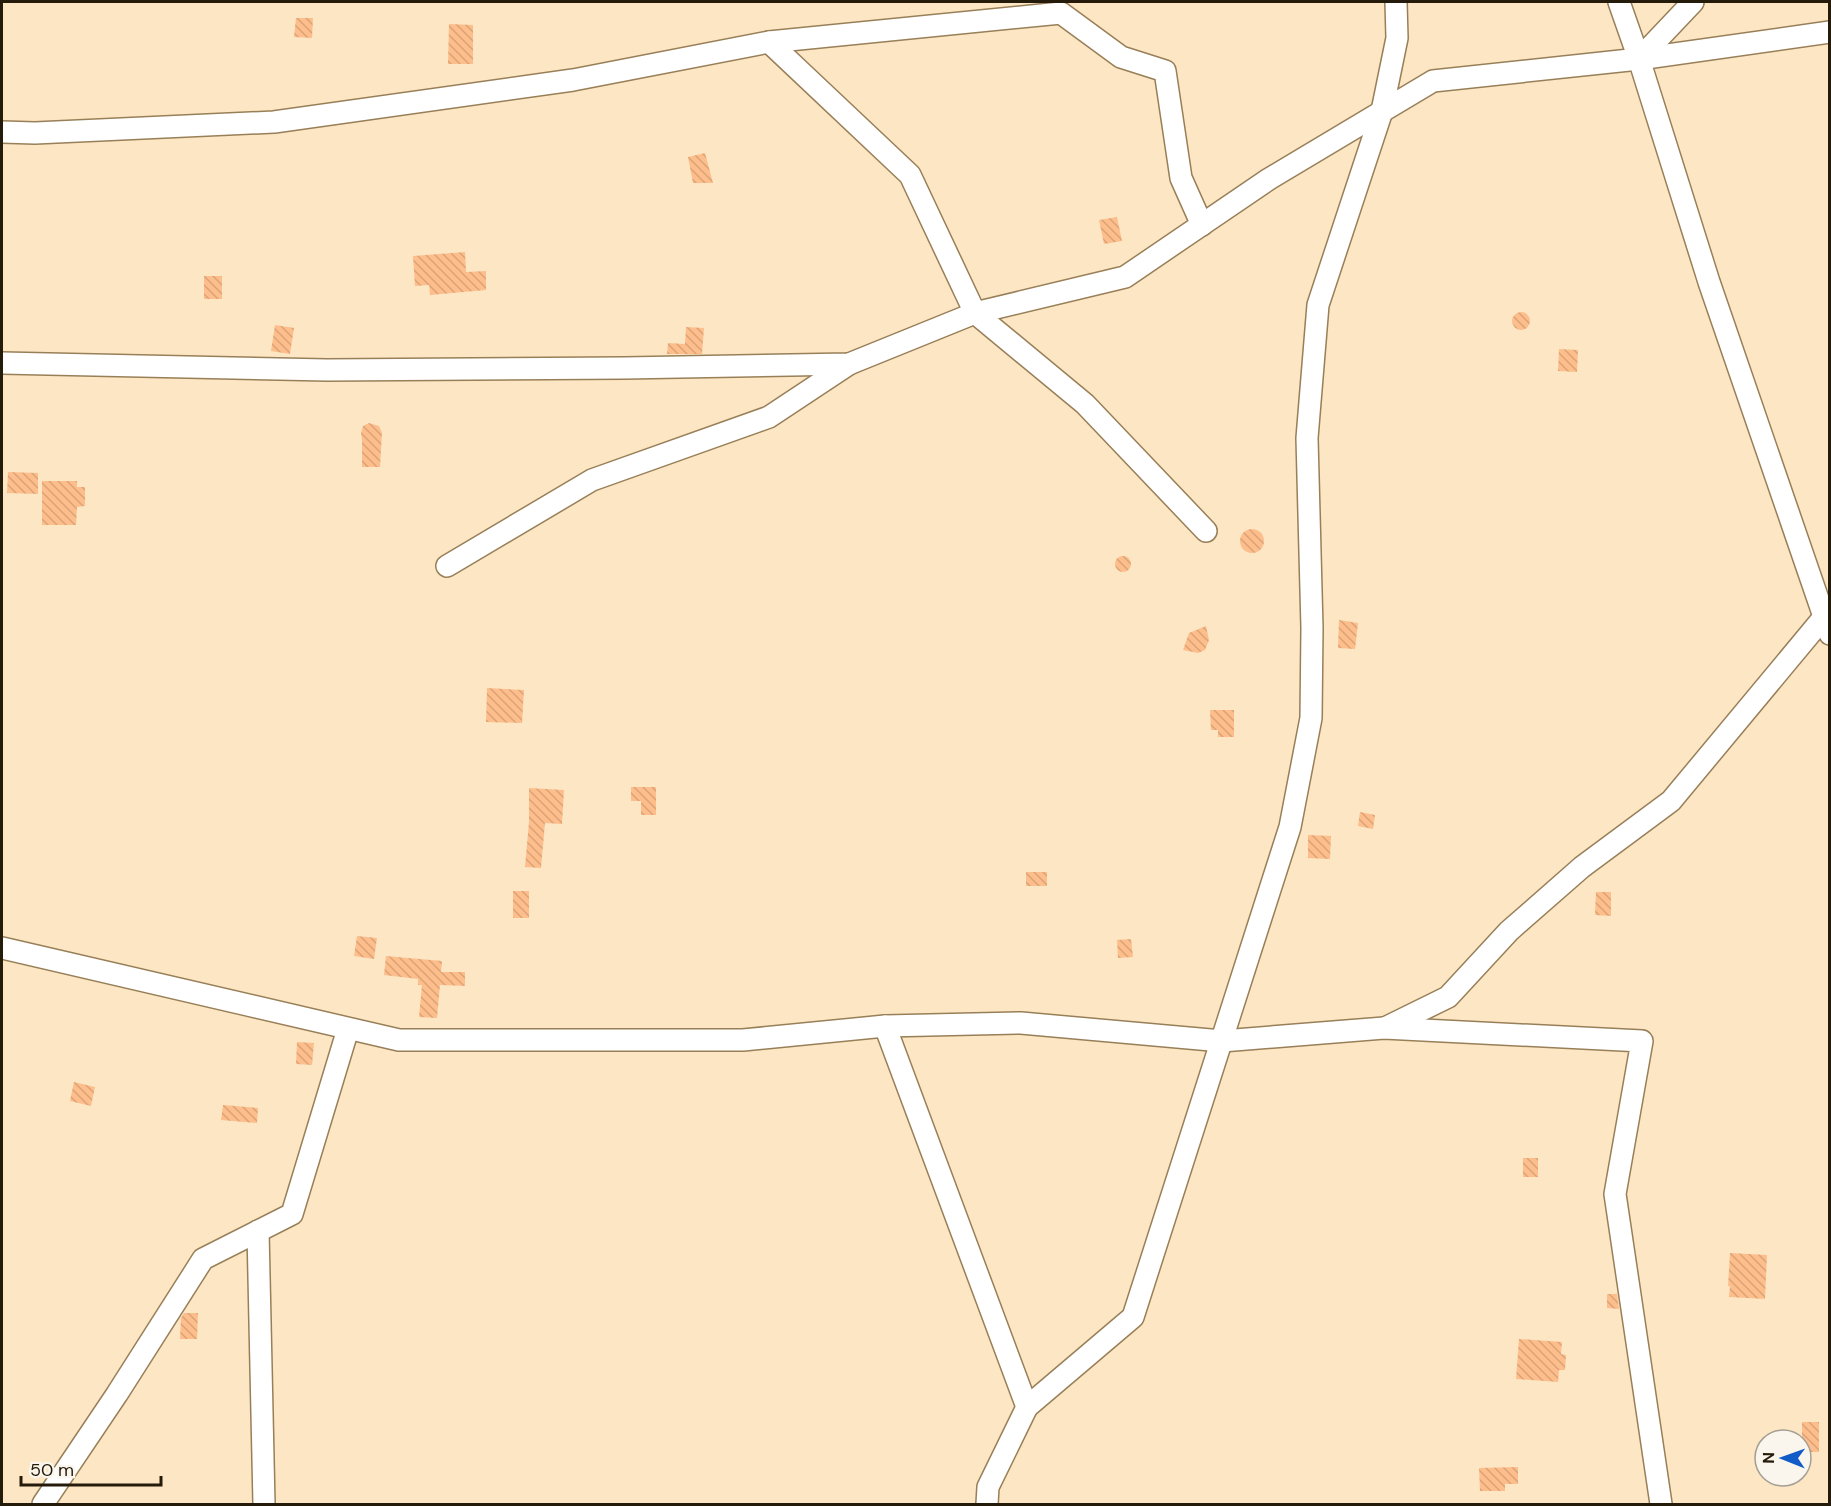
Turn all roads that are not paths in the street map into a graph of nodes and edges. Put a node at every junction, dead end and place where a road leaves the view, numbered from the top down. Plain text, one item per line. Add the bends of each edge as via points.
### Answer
1 (1396, 2) edge
2 (1619, 2) edge
3 (1693, 2) edge
4 (1830, 32) edge
5 (769, 42) junction
6 (1640, 59) junction
7 (1382, 111) junction
8 (2, 132) edge
9 (1202, 225) junction
10 (975, 313) junction
11 (2, 363) edge
12 (849, 364) junction
13 (1206, 531) dead end
14 (447, 566) dead end
15 (1827, 626) edge
16 (2, 948) edge
17 (885, 1026) junction
18 (1384, 1028) junction
19 (348, 1029) junction
20 (1222, 1041) junction
21 (258, 1232) junction
22 (1027, 1407) junction
23 (44, 1504) edge
24 (264, 1504) edge
25 (987, 1504) edge
26 (1661, 1504) edge

1 - 7 street via 1397,38
2 - 6 street
3 - 6 street
4 - 6 street
5 - 8 street via 573,80 274,122
5 - 9 street via 1061,13 1121,57 1165,71 1181,178
5 - 10 street via 910,175
6 - 7 street via 1432,81
6 - 15 street via 1709,282
7 - 9 street via 1269,179
7 - 20 street via 1318,305 1307,438 1311,718 1290,827
9 - 10 street via 1125,277
10 - 12 street
10 - 13 street via 1085,404
11 - 12 street via 327,370
12 - 14 street via 769,417 592,480
15 - 18 street via 1671,801 1582,867 1509,931 1448,997
16 - 19 street
17 - 19 street via 744,1040 399,1040
17 - 20 street via 1021,1023
17 - 22 street
18 - 20 street
18 - 26 street via 1642,1041 1615,1194
19 - 21 street via 292,1214
20 - 22 street via 1132,1317
21 - 23 street via 202,1259
21 - 24 street
22 - 25 street via 988,1487

